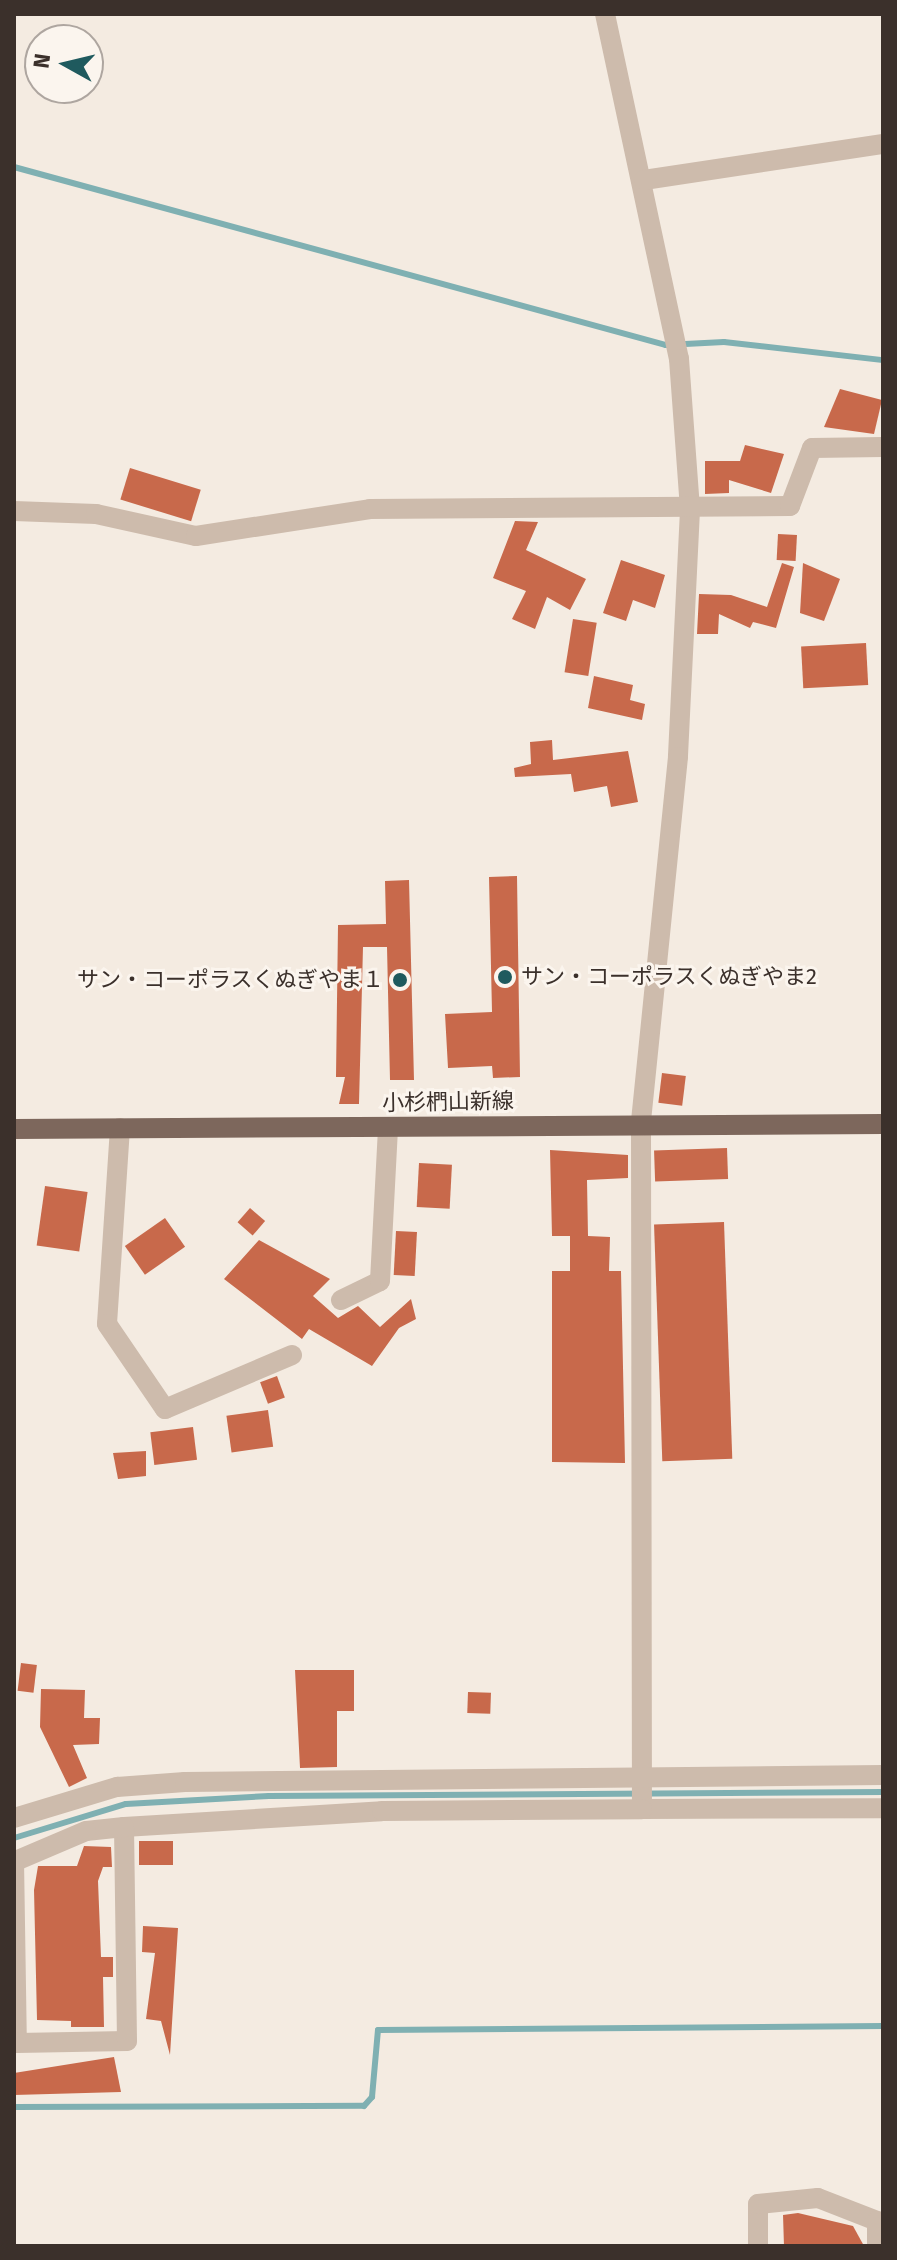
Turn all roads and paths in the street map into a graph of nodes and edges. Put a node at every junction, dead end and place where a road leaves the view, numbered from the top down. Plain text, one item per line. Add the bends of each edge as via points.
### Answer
1 (605, 14) edge
2 (883, 144) edge
3 (644, 180) junction
4 (883, 447) edge
5 (690, 510) junction
6 (14, 511) edge
7 (641, 1124) junction
8 (883, 1124) edge
9 (388, 1127) junction
10 (120, 1128) junction
11 (14, 1129) edge
12 (341, 1300) dead end
13 (292, 1355) dead end
14 (883, 1775) edge
15 (644, 1777) junction
16 (883, 1808) edge
17 (642, 1809) junction
18 (14, 1818) edge
19 (124, 1827) junction
20 (16, 1860) edge
21 (16, 2043) edge
22 (758, 2246) edge
23 (877, 2246) edge

1 - 3 street
2 - 3 street
3 - 5 street via 679,359
4 - 5 street via 812,448 790,506
5 - 6 street via 370,509 196,536 96,514
5 - 7 street via 678,757
7 - 8 main road, 小杉椚山新線
7 - 9 main road, 小杉椚山新線
7 - 15 street
9 - 10 main road, 小杉椚山新線
9 - 12 street via 380,1281
10 - 11 main road, 小杉椚山新線
10 - 13 street via 107,1324 165,1409
14 - 15 street
15 - 17 street
15 - 18 street via 185,1782 117,1787
16 - 17 street
17 - 19 street via 382,1811
19 - 20 street via 86,1831
19 - 21 street via 127,2041
20 - 21 street
22 - 23 street via 758,2204 818,2198 877,2221

